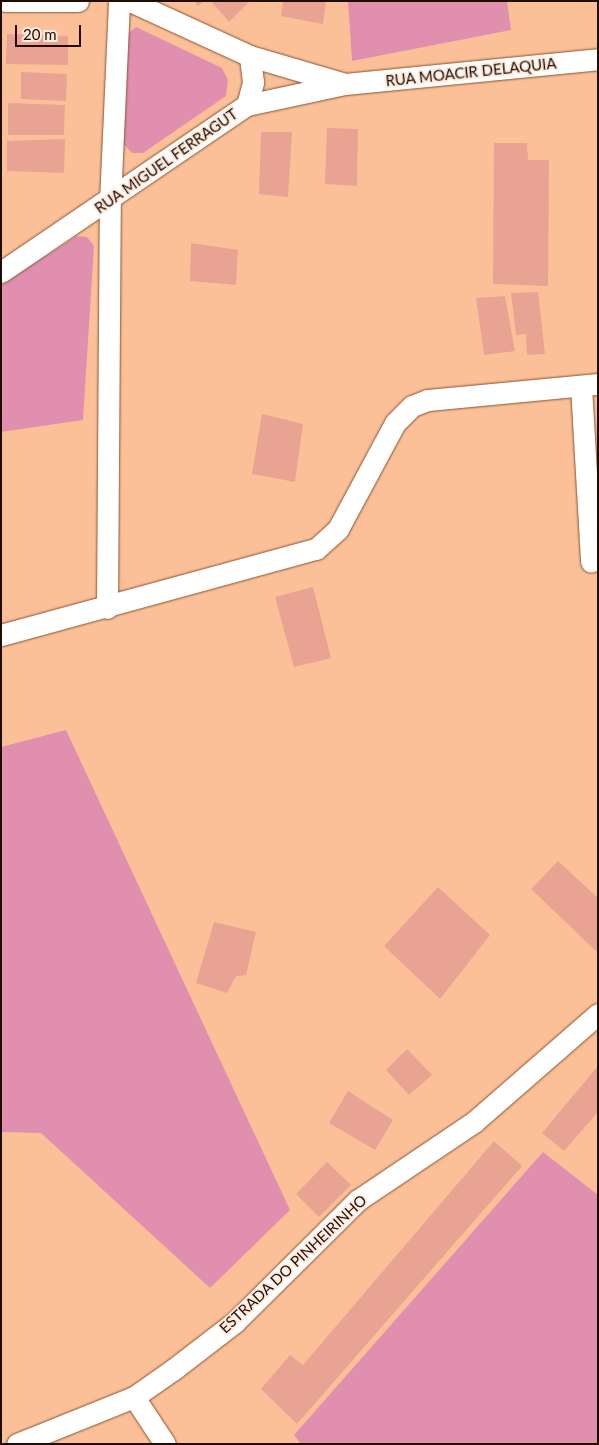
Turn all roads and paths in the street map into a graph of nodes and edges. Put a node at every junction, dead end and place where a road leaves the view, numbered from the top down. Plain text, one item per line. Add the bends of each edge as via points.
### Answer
1 (5, 1) edge
2 (78, 1) edge
3 (119, 1) edge
4 (130, 1) edge
5 (250, 56) junction
6 (598, 59) edge
7 (345, 84) junction
8 (248, 105) junction
9 (110, 201) junction
10 (1, 272) edge
11 (589, 385) edge
12 (591, 562) dead end
13 (107, 608) junction
14 (1, 635) edge
15 (598, 1014) edge
16 (134, 1396) junction
17 (16, 1444) edge
18 (164, 1444) edge

1 - 2 street
3 - 9 street
4 - 5 street
5 - 7 street
5 - 8 street via 253,82
6 - 7 street, RUA MOACIR DELAQUIA
7 - 8 street, RUA MIGUEL FERRAGUT
8 - 9 street, RUA MIGUEL FERRAGUT
9 - 10 street, RUA MIGUEL FERRAGUT
9 - 13 street
11 - 12 street
11 - 13 street via 428,400 412,406 395,423 338,529 316,549
13 - 14 street
15 - 16 street, ESTRADA DO PINHEIRINHO via 474,1122 358,1200 235,1322
16 - 17 street, ESTRADA DO PINHEIRINHO
16 - 18 street

